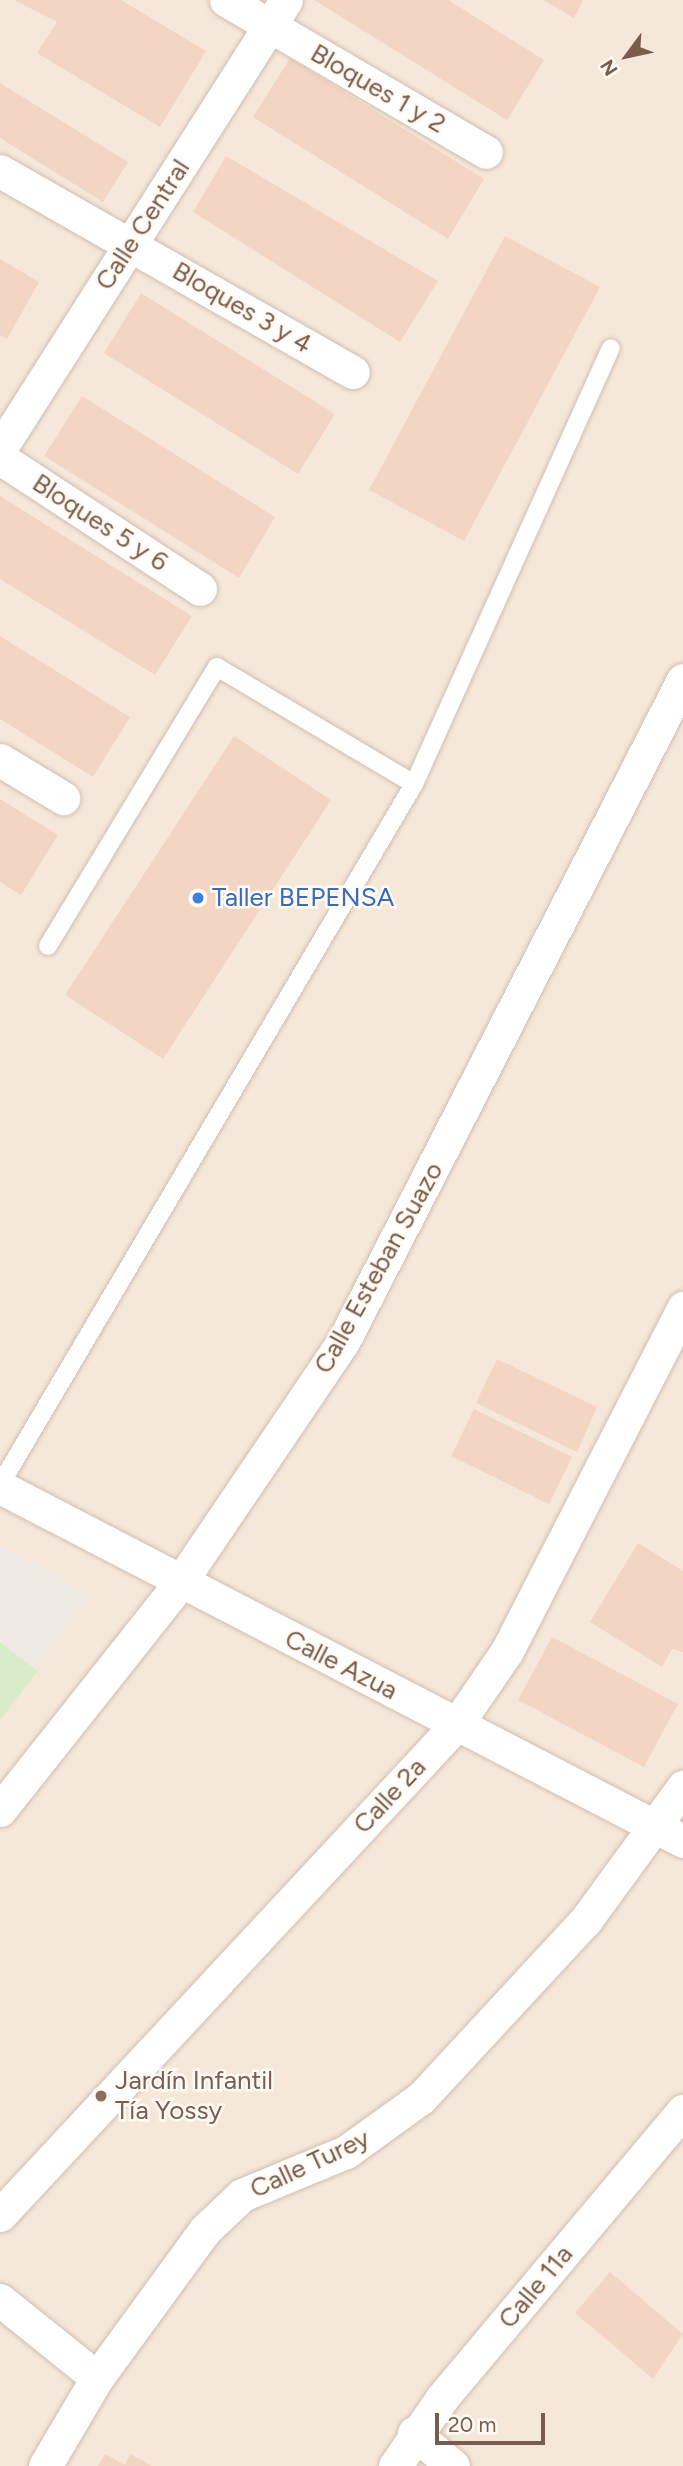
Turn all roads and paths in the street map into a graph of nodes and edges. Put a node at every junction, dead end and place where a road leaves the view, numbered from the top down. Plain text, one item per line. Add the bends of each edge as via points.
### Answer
1 (226, 0) edge
2 (278, 13) edge
3 (486, 152) dead end
4 (0, 171) edge
5 (132, 243) junction
6 (611, 348) dead end
7 (353, 372) dead end
8 (0, 449) edge
9 (0, 458) edge
10 (200, 589) dead end
11 (683, 680) edge
12 (0, 760) edge
13 (414, 784) junction
14 (63, 798) dead end
15 (48, 946) dead end
16 (683, 1308) edge
17 (0, 1486) edge
18 (179, 1584) junction
19 (457, 1724) junction
20 (683, 1787) edge
21 (0, 1810) edge
22 (654, 1825) junction
23 (683, 1841) edge
24 (683, 2112) edge
25 (0, 2215) edge
26 (0, 2300) edge
27 (97, 2378) junction
28 (414, 2433) junction
29 (45, 2466) edge
30 (395, 2466) edge
31 (453, 2466) edge

1 - 2 street, Bloques 1 y 2
2 - 3 street, Bloques 1 y 2
2 - 5 street, Calle Central
4 - 5 street, Bloques 3 y 4
5 - 7 street, Bloques 3 y 4
5 - 8 street, Calle Central
6 - 13 lane
9 - 10 street, Bloques 5 y 6
11 - 18 street, Calle Esteban Suazo via 343,1342
12 - 14 street
13 - 15 lane via 217,667
13 - 17 lane
16 - 19 street, Calle 2a via 507,1651
17 - 18 street, Calle Azua
18 - 19 street, Calle Azua
18 - 21 street, Calle Esteban Suazo
19 - 22 street, Calle Azua
19 - 25 street, Calle 2a
20 - 22 street, Calle Turey
22 - 23 street, Calle Azua
22 - 27 street, Calle Turey via 586,1920 421,2098 346,2152 242,2195 204,2231
24 - 28 street, Calle 11a
26 - 27 street
27 - 29 street, Calle Turey
28 - 30 street, Calle 11a
28 - 31 street

